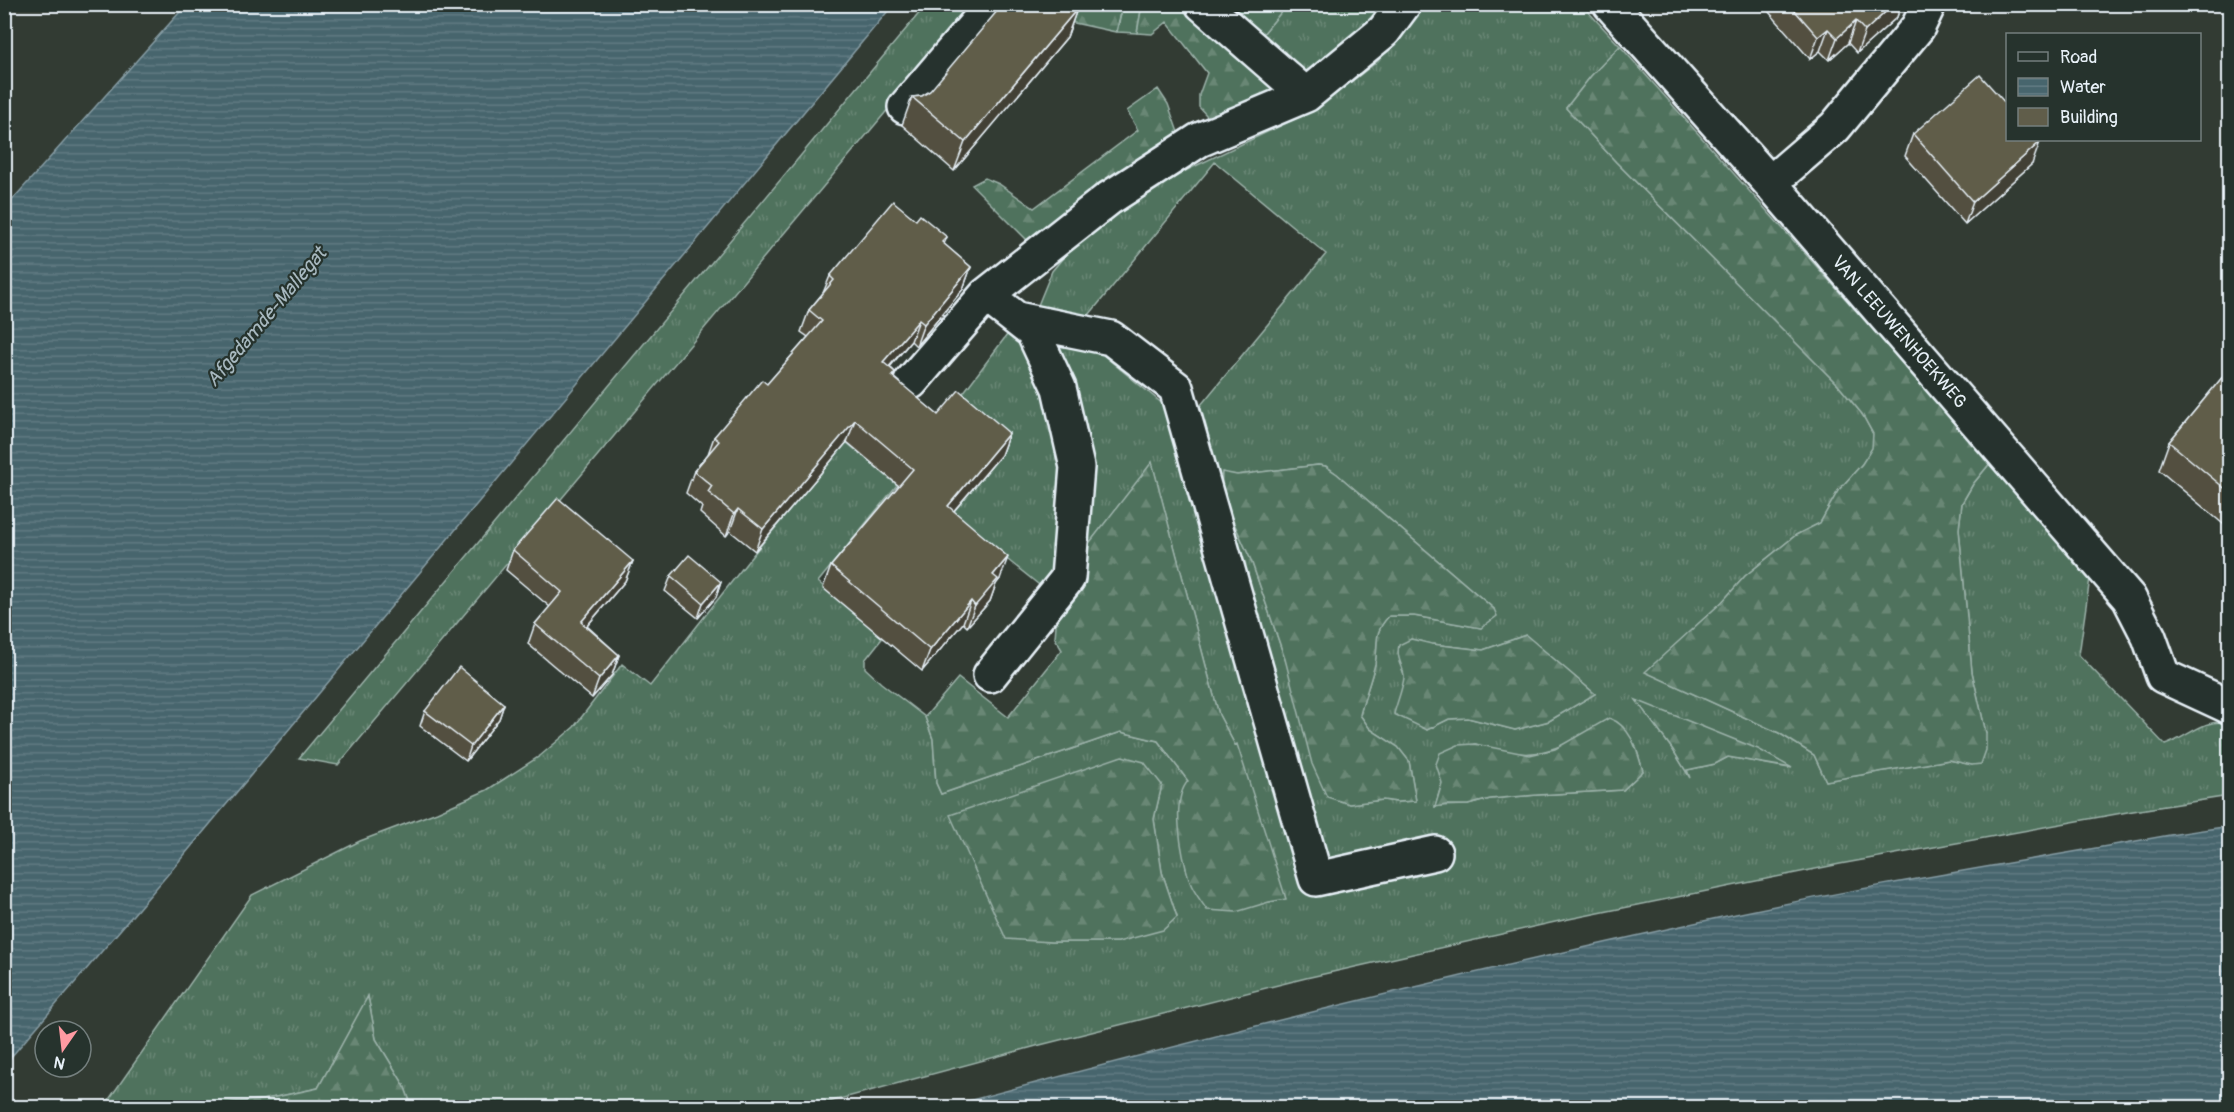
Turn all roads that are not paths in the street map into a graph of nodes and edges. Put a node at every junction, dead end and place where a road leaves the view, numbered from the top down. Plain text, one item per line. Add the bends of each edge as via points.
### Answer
1 (993, 4) edge
2 (1202, 4) edge
3 (1404, 4) edge
4 (1610, 4) edge
5 (1929, 4) edge
6 (1306, 95) junction
7 (905, 107) dead end
8 (1770, 183) junction
9 (986, 295) junction
10 (1017, 319) junction
11 (911, 382) dead end
12 (990, 675) dead end
13 (2229, 706) edge
14 (1435, 853) dead end

1 - 7 street
2 - 6 street
3 - 6 street via 1384,31
4 - 8 street, VAN LEEUWENHOEKWEG
5 - 8 street via 1918,27 1835,127
6 - 9 street via 1199,140 1108,199
8 - 13 street, VAN LEEUWENHOEKWEG via 2129,598 2163,676
9 - 10 street
9 - 11 street
10 - 12 street via 1033,332 1059,388 1077,468 1068,578
10 - 14 street via 1111,338 1176,388 1316,879

